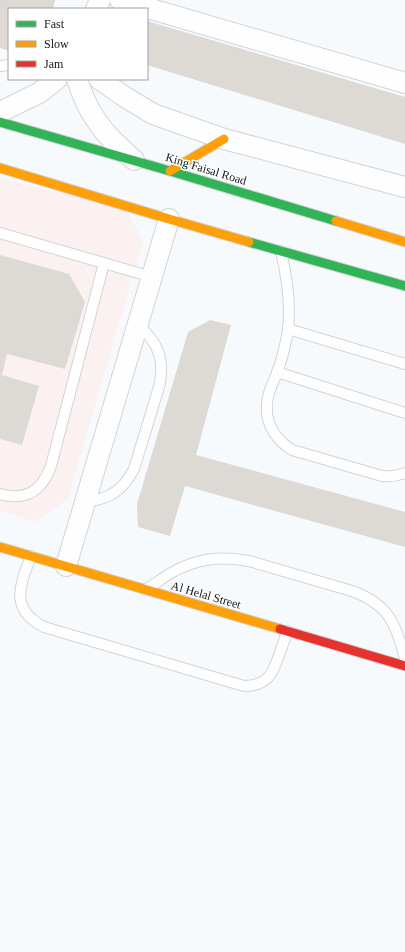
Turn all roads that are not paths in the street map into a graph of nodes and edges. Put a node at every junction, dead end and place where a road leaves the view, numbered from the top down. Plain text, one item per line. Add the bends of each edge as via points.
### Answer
1 (120, 0) edge
2 (147, 8) edge
3 (148, 8) edge
4 (56, 80) edge
5 (77, 80) edge
6 (100, 80) edge
7 (405, 83) edge
8 (0, 112) edge
9 (0, 122) edge
10 (224, 139) junction
11 (134, 160) junction
12 (0, 168) edge
13 (170, 171) junction
14 (405, 188) edge
15 (169, 219) junction
16 (0, 233) edge
17 (405, 242) edge
18 (281, 251) junction
19 (104, 263) junction
20 (152, 277) junction
21 (405, 286) edge
22 (138, 325) junction
23 (288, 329) junction
24 (405, 364) edge
25 (277, 372) junction
26 (405, 412) edge
27 (405, 473) edge
28 (0, 494) edge
29 (86, 501) junction
30 (0, 547) edge
31 (30, 556) junction
32 (66, 566) junction
33 (146, 590) junction
34 (287, 632) junction
35 (405, 658) edge
36 (405, 666) edge

1 - 2 street
3 - 7 street
4 - 8 street via 39,93
5 - 11 street via 84,100 99,125
6 - 10 street via 153,114
9 - 11 main road, King Faisal Road
10 - 13 main road
10 - 14 street
11 - 13 main road, King Faisal Road
12 - 15 main road
13 - 17 main road, King Faisal Road
15 - 18 main road
15 - 20 street
16 - 19 lane
18 - 21 main road
18 - 23 lane via 288,282
19 - 20 lane
19 - 28 lane via 48,475 43,483 28,494 10,497
20 - 22 street
22 - 29 street
22 - 29 lane via 157,348 161,372 159,387 129,478 123,486 106,497
23 - 24 lane
23 - 25 lane
25 - 26 lane
25 - 27 lane via 269,394 267,416 270,427 283,444 292,450 382,476 391,477
29 - 32 street
30 - 31 main road, Al Helal Street
31 - 32 main road, Al Helal Street
31 - 34 lane via 22,581 21,602 29,618 44,627 244,686 260,684 272,674
32 - 33 main road, Al Helal Street
33 - 34 main road, Al Helal Street
33 - 35 lane via 170,573 200,561 233,558 249,561 352,591 374,601 383,609 396,629
34 - 36 main road, Al Helal Street

